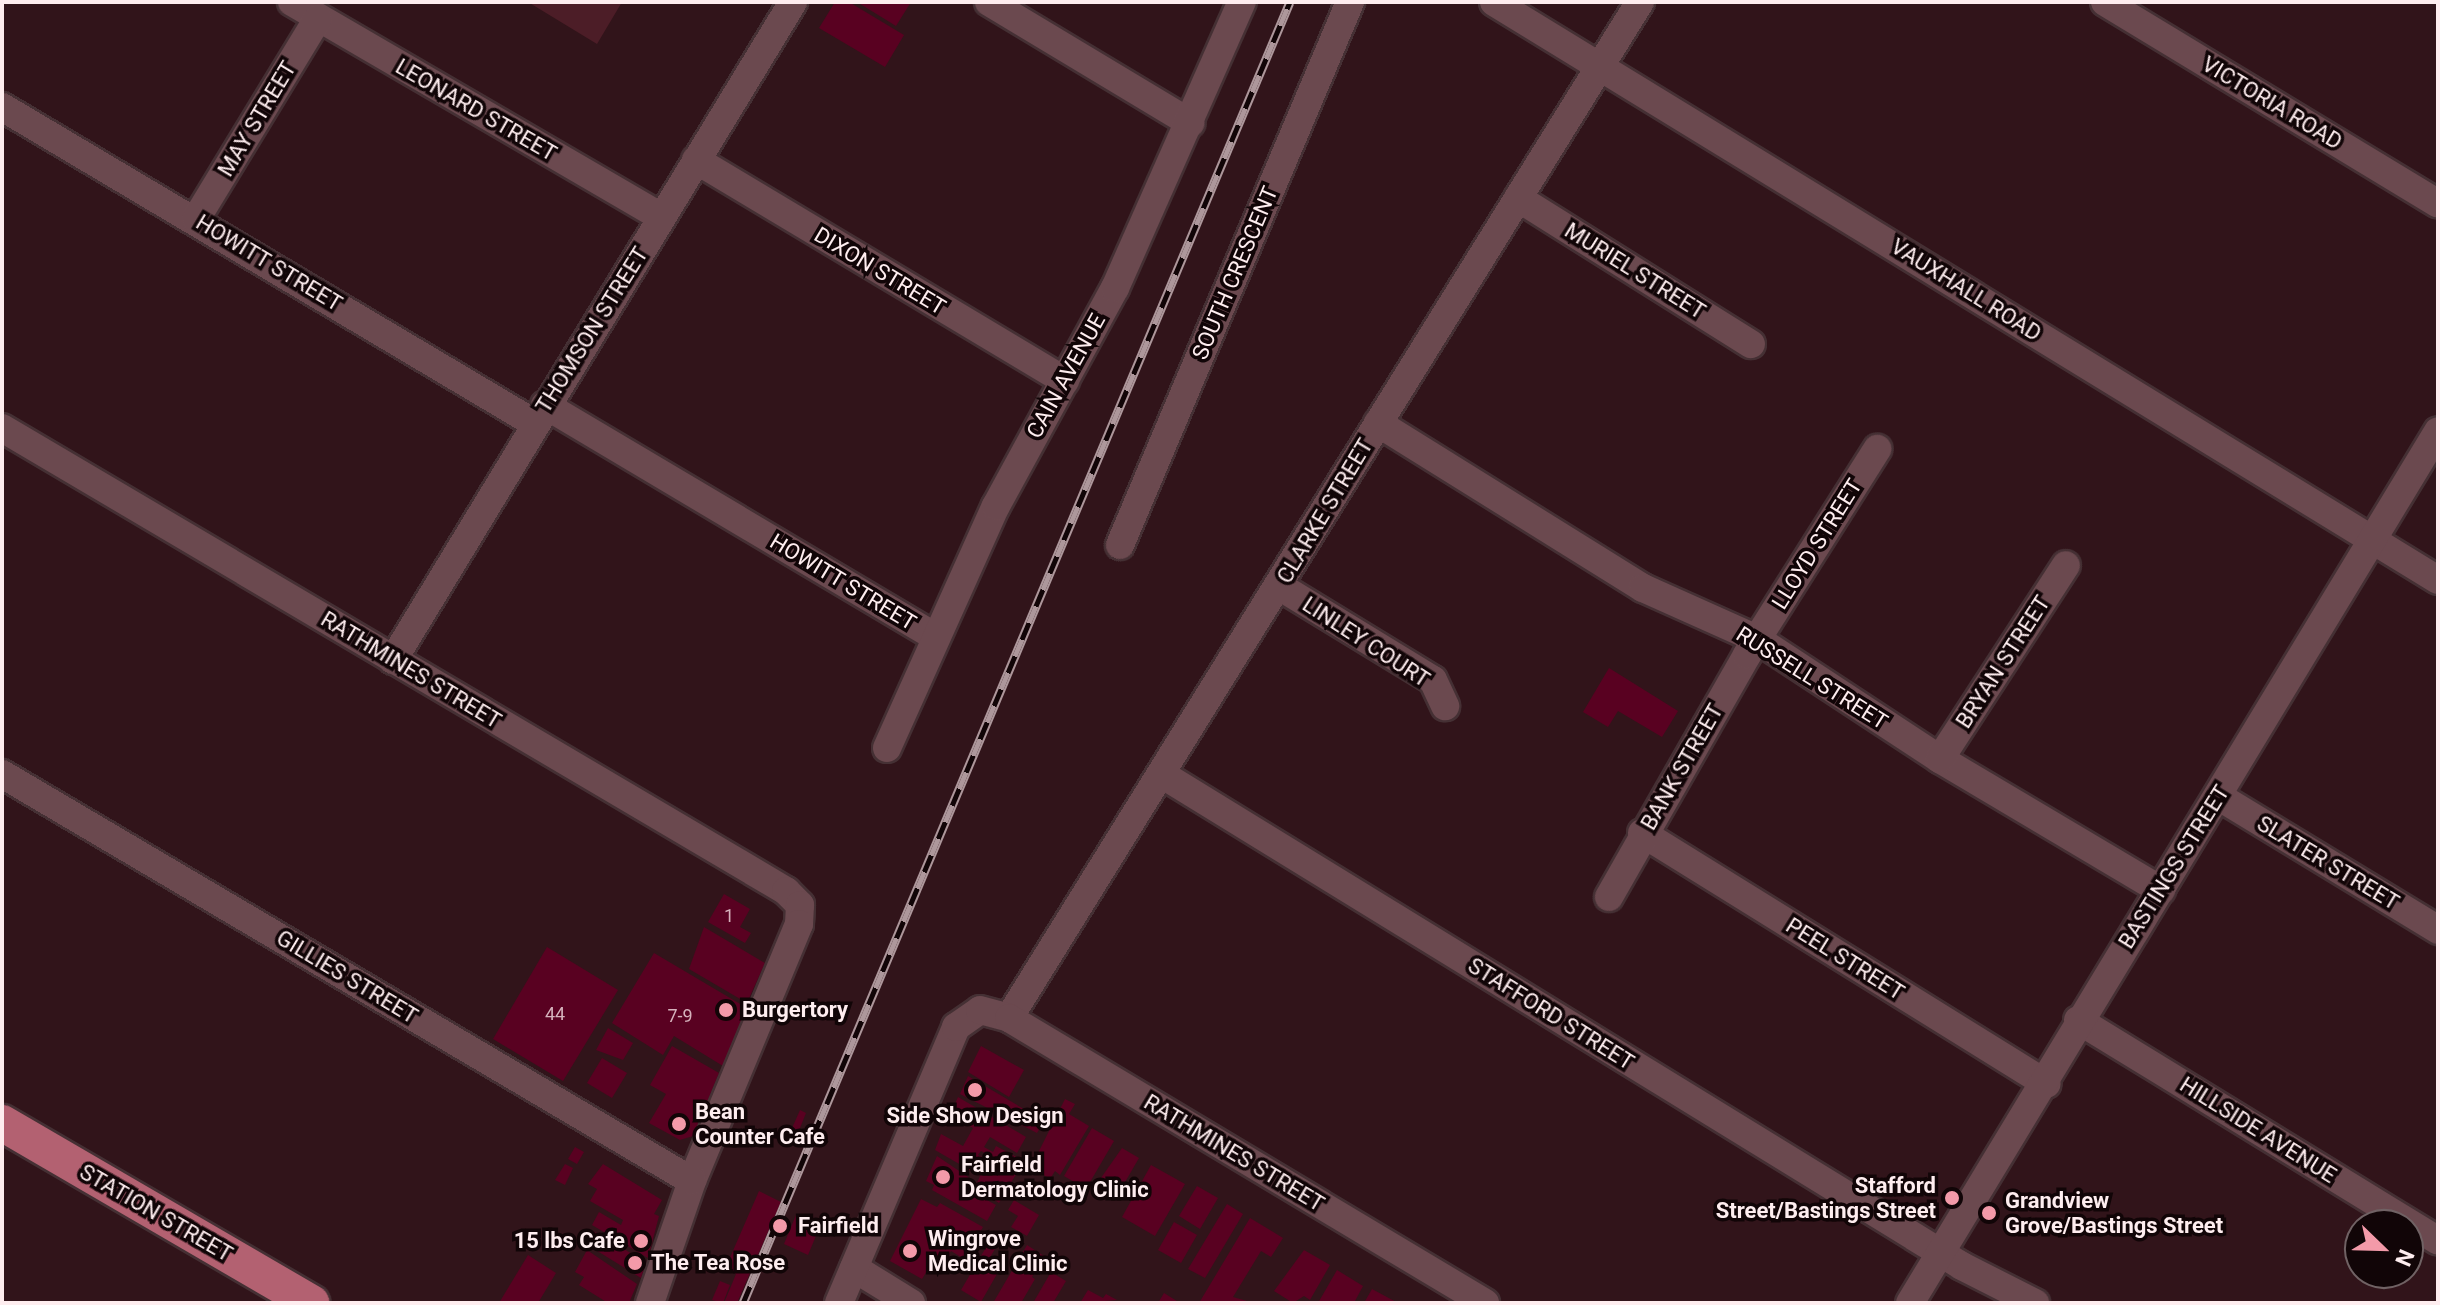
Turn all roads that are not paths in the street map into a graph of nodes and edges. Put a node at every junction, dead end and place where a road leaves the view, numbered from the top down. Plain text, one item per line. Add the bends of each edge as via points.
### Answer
1 (292, 2) edge
2 (793, 2) edge
3 (989, 2) edge
4 (1242, 2) edge
5 (1350, 2) edge
6 (1494, 2) edge
7 (1640, 2) edge
8 (2105, 2) edge
9 (318, 18) junction
10 (1601, 65) junction
11 (2, 107) edge
12 (1190, 123) junction
13 (696, 160) junction
14 (1518, 198) junction
15 (2438, 204) edge
16 (661, 217) junction
17 (196, 219) junction
18 (1751, 344) dead end
19 (1065, 381) junction
20 (540, 414) junction
21 (1378, 423) junction
22 (2, 428) edge
23 (2438, 431) edge
24 (1877, 449) dead end
25 (2374, 541) junction
26 (1120, 545) dead end
27 (2066, 565) dead end
28 (2438, 580) edge
29 (1279, 586) junction
30 (935, 637) junction
31 (1757, 639) junction
32 (393, 660) junction
33 (1445, 706) dead end
34 (887, 748) dead end
35 (1940, 759) junction
36 (2, 774) edge
37 (1163, 775) junction
38 (2218, 796) junction
39 (1642, 833) junction
40 (2161, 890) junction
41 (1609, 897) dead end
42 (2438, 930) edge
43 (1009, 1018) junction
44 (2078, 1020) junction
45 (2047, 1084) junction
46 (2, 1123) edge
47 (692, 1181) junction
48 (2438, 1241) edge
49 (1944, 1247) junction
50 (854, 1268) junction
51 (311, 1303) edge
52 (650, 1303) edge
53 (839, 1303) edge
54 (911, 1303) edge
55 (1485, 1303) edge
56 (1910, 1303) edge
57 (2035, 1303) edge

1 - 9 street, LEONARD STREET
2 - 13 street, THOMSON STREET
3 - 12 street
4 - 12 street, CAIN AVENUE
5 - 26 street, SOUTH CRESCENT
6 - 10 street, VAUXHALL ROAD
7 - 10 street, CLARKE STREET
8 - 15 street, VICTORIA ROAD
9 - 16 street, LEONARD STREET
9 - 17 street, MAY STREET
10 - 14 street, CLARKE STREET
10 - 25 street, VAUXHALL ROAD
11 - 17 street, HOWITT STREET
12 - 19 street, CAIN AVENUE via 1115,288
13 - 16 street, THOMSON STREET
13 - 19 street, DIXON STREET
14 - 18 street, MURIEL STREET
14 - 21 street, CLARKE STREET
16 - 20 street, THOMSON STREET
17 - 20 street, HOWITT STREET
19 - 30 street, CAIN AVENUE via 996,506
20 - 30 street, HOWITT STREET
20 - 32 street, THOMSON STREET
21 - 29 street, CLARKE STREET
21 - 31 street, RUSSELL STREET via 1643,588
22 - 32 street, RATHMINES STREET
23 - 25 street, BASTINGS STREET
24 - 31 street, LLOYD STREET
25 - 28 street, VAUXHALL ROAD
25 - 38 street, BASTINGS STREET
27 - 35 street, BRYAN STREET
29 - 33 street, LINLEY COURT via 1433,680
29 - 37 street, CLARKE STREET
30 - 34 street, CAIN AVENUE
31 - 35 street, RUSSELL STREET
31 - 39 street, BANK STREET
32 - 47 street, RATHMINES STREET via 786,891 800,905 799,924
35 - 40 street, RUSSELL STREET
36 - 47 street, GILLIES STREET
37 - 43 street, CLARKE STREET
37 - 49 street, STAFFORD STREET
38 - 40 street, BASTINGS STREET
38 - 42 street, SLATER STREET
39 - 41 street, BANK STREET
39 - 45 street, PEEL STREET
40 - 44 street, BASTINGS STREET
43 - 50 street, RATHMINES STREET via 980,1010 956,1027
43 - 55 street, RATHMINES STREET
44 - 45 street, BASTINGS STREET
44 - 48 street, HILLSIDE AVENUE
45 - 49 street, BASTINGS STREET
46 - 51 main road, STATION STREET
47 - 52 street
49 - 56 street, BASTINGS STREET
49 - 57 street, STAFFORD STREET
50 - 53 street
50 - 54 street

